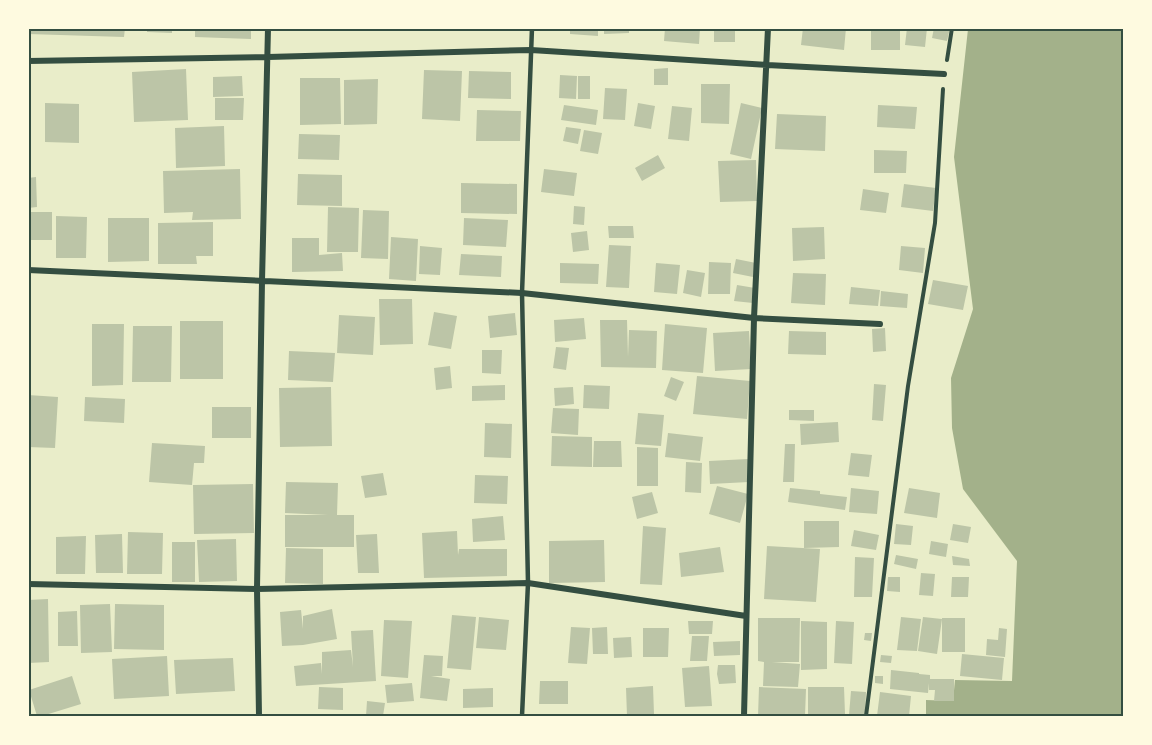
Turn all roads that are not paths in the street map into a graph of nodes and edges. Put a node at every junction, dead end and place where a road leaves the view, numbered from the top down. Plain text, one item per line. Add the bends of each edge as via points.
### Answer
1 (268, 28) edge
2 (532, 28) edge
3 (768, 28) edge
4 (531, 50) junction
5 (268, 57) junction
6 (28, 61) edge
7 (766, 65) junction
8 (944, 74) road end
9 (28, 270) edge
10 (262, 281) junction
11 (522, 293) junction
12 (754, 318) junction
13 (880, 324) dead end
14 (528, 583) junction
15 (28, 584) edge
16 (257, 589) junction
17 (746, 616) junction
18 (259, 717) edge
19 (522, 717) edge
20 (744, 717) edge

1 - 5 street
2 - 4 lane
3 - 7 street
4 - 5 street
4 - 7 street
4 - 11 lane
5 - 6 street
5 - 10 street
7 - 8 street
7 - 12 street
9 - 10 street
10 - 11 street
10 - 16 street
11 - 12 street
11 - 14 lane
12 - 13 street
12 - 17 street
14 - 16 street
14 - 17 street
14 - 19 lane
15 - 16 street
16 - 18 street
17 - 20 street

